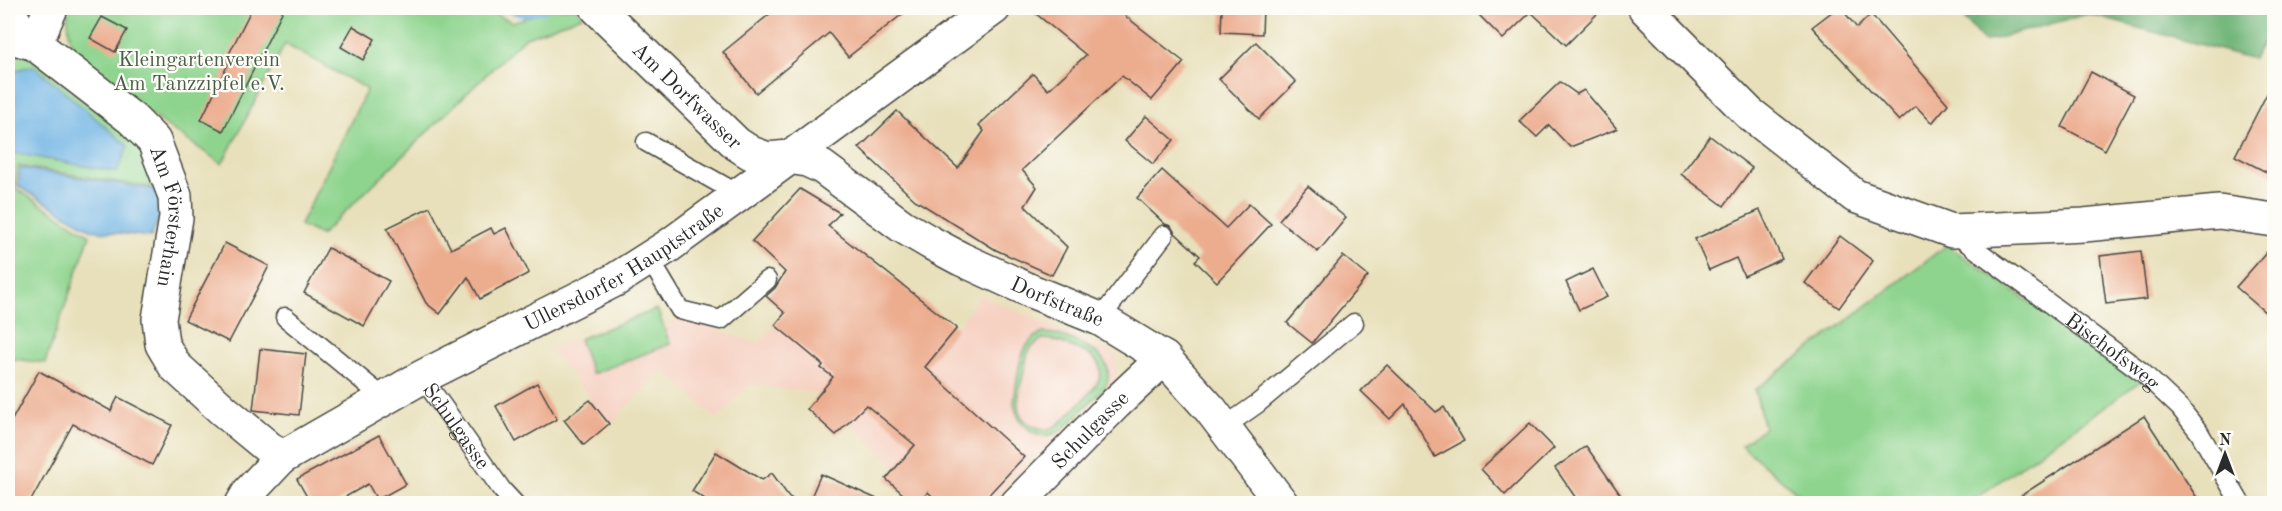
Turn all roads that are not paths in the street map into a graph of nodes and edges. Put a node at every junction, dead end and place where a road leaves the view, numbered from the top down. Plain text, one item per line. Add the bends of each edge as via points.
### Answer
1 (16, 8) edge
2 (51, 8) edge
3 (597, 8) edge
4 (994, 8) edge
5 (1645, 8) edge
6 (21, 40) edge
7 (646, 142) dead end
8 (789, 157) junction
9 (740, 195) junction
10 (2274, 220) edge
11 (1952, 231) junction
12 (1164, 235) dead end
13 (649, 258) junction
14 (767, 280) dead end
15 (285, 317) dead end
16 (1100, 319) junction
17 (1353, 323) dead end
18 (1164, 358) junction
19 (422, 377) junction
20 (384, 398) junction
21 (1224, 427) junction
22 (281, 458) junction
23 (242, 504) edge
24 (515, 504) edge
25 (1017, 504) edge
26 (1282, 504) edge
27 (2241, 504) edge

1 - 6 lane
2 - 6 street
3 - 8 street, Am Dorfwasser via 738,144 768,159
4 - 8 street, Ullersdorfer Hauptstraße
5 - 11 street, Bischofsweg via 1749,113 1855,196
6 - 22 street, Am Försterhain via 105,97 154,141 175,196 176,218 159,319 162,344 175,366
7 - 9 lane
8 - 9 street, Ullersdorfer Hauptstraße
8 - 16 street, Dorfstraße via 822,167 902,226 961,259
9 - 13 street, Ullersdorfer Hauptstraße
10 - 11 street, Bischofsweg via 2220,212 2084,225
11 - 27 lane, Bischofsweg via 2142,372 2199,432
12 - 16 lane
13 - 14 lane via 680,310 722,320
13 - 19 street, Ullersdorfer Hauptstraße via 615,280
15 - 20 lane
16 - 18 street, Dorfstraße
17 - 21 lane
18 - 21 street, Dorfstraße
18 - 25 street, Schulgasse
19 - 20 street, Ullersdorfer Hauptstraße
19 - 24 lane, Schulgasse
20 - 22 street, Ullersdorfer Hauptstraße
21 - 26 street, Dorfstraße
22 - 23 street, Ullersdorfer Hauptstraße

